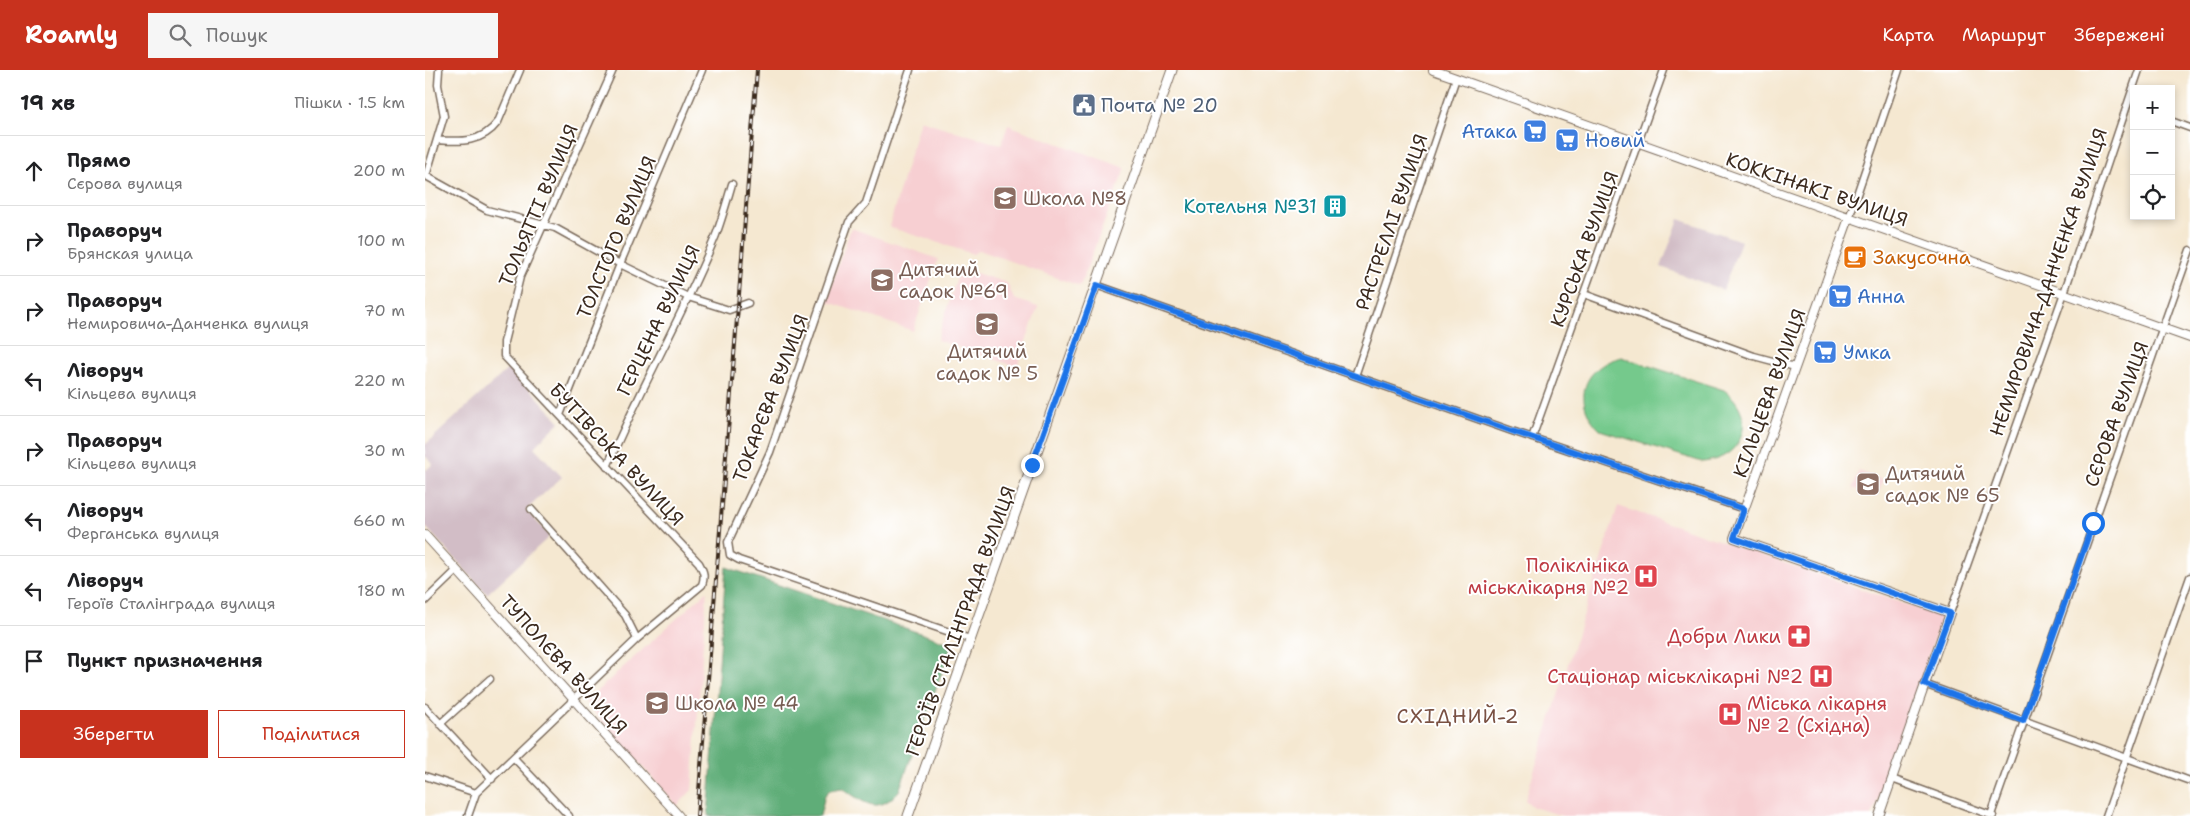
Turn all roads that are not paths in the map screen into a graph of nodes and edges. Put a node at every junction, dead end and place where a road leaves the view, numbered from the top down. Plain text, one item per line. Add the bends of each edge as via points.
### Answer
1 (439, 70) edge
2 (520, 70) edge
3 (613, 70) edge
4 (703, 70) edge
5 (910, 70) edge
6 (1172, 70) edge
7 (1433, 70) edge
8 (1664, 70) edge
9 (1899, 70) edge
10 (2139, 70) edge
11 (1456, 78) junction
12 (2125, 107) junction
13 (2130, 108) edge
14 (2175, 122) edge
15 (2190, 128) edge
16 (437, 140) junction
17 (1637, 144) junction
18 (425, 177) edge
19 (732, 184) dead end
20 (1849, 218) junction
21 (543, 226) junction
22 (2190, 250) edge
23 (620, 264) junction
24 (1097, 285) junction
25 (2064, 293) junction
26 (1584, 294) junction
27 (688, 298) junction
28 (748, 303) dead end
29 (2162, 329) junction
30 (2190, 338) edge
31 (504, 356) joint
32 (1795, 367) junction
33 (1355, 376) junction
34 (559, 415) junction
35 (1532, 438) junction
36 (607, 467) junction
37 (531, 509) dead end
38 (1744, 509) junction
39 (425, 535) edge
40 (457, 570) junction
41 (2190, 577) edge
42 (425, 601) edge
43 (1950, 613) junction
44 (637, 639) junction
45 (971, 639) junction
46 (490, 679) dead end
47 (1924, 684) junction
48 (574, 698) junction
49 (425, 707) edge
50 (2023, 721) junction
51 (441, 724) junction
52 (2127, 757) junction
53 (513, 758) junction
54 (425, 776) edge
55 (492, 779) junction
56 (1892, 779) junction
57 (2190, 781) edge
58 (476, 794) junction
59 (469, 816) edge
60 (569, 816) edge
61 (679, 816) edge
62 (908, 816) edge
63 (1879, 816) edge
64 (1991, 816) edge
65 (2106, 816) edge

1 - 16 street via 438,85 444,116
2 - 16 street via 492,130 463,142
3 - 21 street, ТОЛЬЯТТІ ВУЛИЦЯ
4 - 23 street, ТОЛСТОГО ВУЛИЦЯ
5 - 45 street, ТОКАРЄВА ВУЛИЦЯ via 866,203 849,222 770,452 728,542 728,549 730,555 739,560
6 - 24 main road, ГЕРОЇВ СТАЛІНГРАДА ВУЛИЦЯ
7 - 11 street, КОККІНАКІ ВУЛИЦЯ
8 - 17 street, КУРСЬКА ВУЛИЦЯ
9 - 20 street, КІЛЬЦЕВА ВУЛИЦЯ
10 - 12 street, НЕМИРОВИЧА-ДАНЧЕНКА ВУЛИЦЯ
11 - 17 street, КОККІНАКІ ВУЛИЦЯ
11 - 33 street, РАСТРЕЛЛІ ВУЛИЦЯ
12 - 13 street
12 - 25 street, НЕМИРОВИЧА-ДАНЧЕНКА ВУЛИЦЯ
14 - 15 street
16 - 18 street
17 - 20 street, КОККІНАКІ ВУЛИЦЯ
17 - 26 street, КУРСЬКА ВУЛИЦЯ
18 - 21 street via 487,210
19 - 27 street, ГЕРЦЕНА ВУЛИЦЯ via 717,234
20 - 25 street, КОККІНАКІ ВУЛИЦЯ
20 - 32 street, КІЛЬЦЕВА ВУЛИЦЯ
21 - 23 street via 555,228
21 - 31 street, ТОЛЬЯТТІ ВУЛИЦЯ via 520,277 504,342
22 - 29 street, СЄРОВА ВУЛИЦЯ
23 - 27 street
23 - 34 street, ТОЛСТОГО ВУЛИЦЯ
24 - 33 street
24 - 45 main road, ГЕРОЇВ СТАЛІНГРАДА ВУЛИЦЯ
25 - 29 street, КОККІНАКІ ВУЛИЦЯ
25 - 43 street, НЕМИРОВИЧА-ДАНЧЕНКА ВУЛИЦЯ
26 - 32 street via 1754,356
26 - 35 street, КУРСЬКА ВУЛИЦЯ
27 - 28 street via 729,310
27 - 36 street, ГЕРЦЕНА ВУЛИЦЯ via 630,413
29 - 30 street, КОККІНАКІ ВУЛИЦЯ
29 - 50 street, СЄРОВА ВУЛИЦЯ
31 - 34 street, БУТІВСЬКА ВУЛИЦЯ
32 - 38 street, КІЛЬЦЕВА ВУЛИЦЯ
33 - 35 street
34 - 36 street, БУТІВСЬКА ВУЛИЦЯ
35 - 38 street
36 - 44 street, БУТІВСЬКА ВУЛИЦЯ via 699,564 704,576 702,585
37 - 44 street via 625,615
38 - 43 street, КІЛЬЦЕВА ВУЛИЦЯ via 1734,538
39 - 40 street, ТУПОЛЄВА ВУЛИЦЯ
40 - 42 street
40 - 48 street, ТУПОЛЄВА ВУЛИЦЯ
41 - 52 street
43 - 47 street, НЕМИРОВИЧА-ДАНЧЕНКА ВУЛИЦЯ
44 - 48 street
45 - 62 main road, ГЕРОЇВ СТАЛІНГРАДА ВУЛИЦЯ
46 - 51 street
47 - 50 street
47 - 56 street, НЕМИРОВИЧА-ДАНЧЕНКА ВУЛИЦЯ
48 - 53 street
48 - 61 street, ТУПОЛЄВА ВУЛИЦЯ
49 - 51 street
50 - 52 street
50 - 64 street, СЄРОВА ВУЛИЦЯ
51 - 55 street
52 - 57 street
52 - 65 street
53 - 55 street
53 - 60 street
54 - 58 street
55 - 58 street
56 - 63 street, НЕМИРОВИЧА-ДАНЧЕНКА ВУЛИЦЯ
56 - 64 street
58 - 59 street

